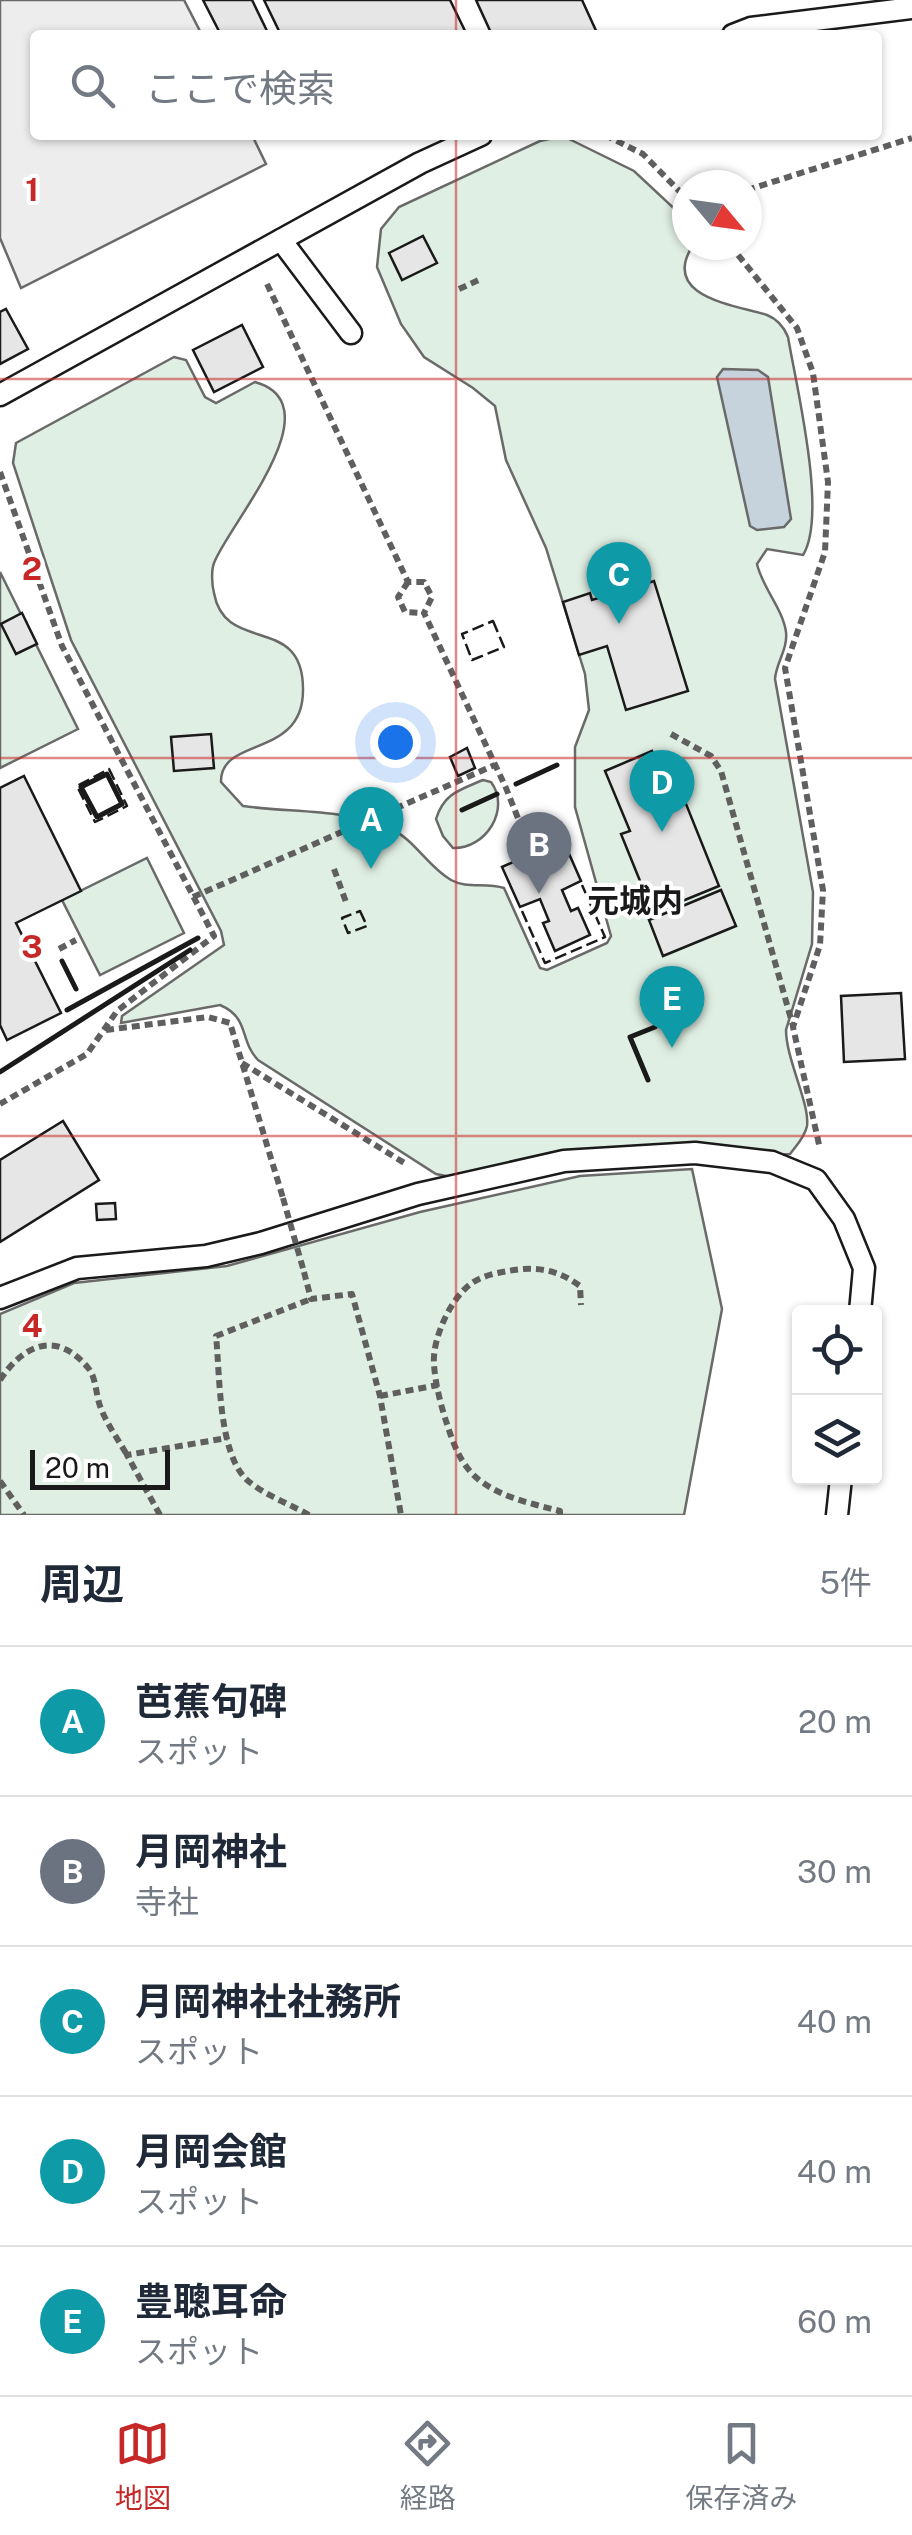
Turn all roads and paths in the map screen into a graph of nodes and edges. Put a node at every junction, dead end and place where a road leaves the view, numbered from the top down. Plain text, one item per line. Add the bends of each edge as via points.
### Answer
1 (912, 8) edge
2 (746, 30) edge
3 (912, 138) edge
4 (470, 140) edge
5 (615, 140) edge
6 (672, 184) edge
7 (762, 185) edge
8 (282, 240) junction
9 (742, 260) edge
10 (480, 278) dead end
11 (460, 289) dead end
12 (282, 310) dead end
13 (352, 334) dead end
14 (0, 395) edge
15 (0, 472) edge
16 (408, 582) junction
17 (424, 613) junction
18 (670, 734) dead end
19 (495, 765) junction
20 (527, 841) dead end
21 (334, 870) dead end
22 (193, 897) junction
23 (346, 902) dead end
24 (76, 940) dead end
25 (59, 949) dead end
26 (793, 1027) junction
27 (105, 1030) junction
28 (241, 1062) junction
29 (0, 1104) edge
30 (816, 1180) junction
31 (446, 1188) junction
32 (0, 1298) edge
33 (311, 1299) junction
34 (581, 1305) dead end
35 (861, 1305) edge
36 (0, 1380) edge
37 (438, 1384) junction
38 (380, 1396) junction
39 (227, 1438) junction
40 (126, 1455) junction
41 (0, 1481) edge
42 (841, 1485) edge
43 (399, 1514) edge
44 (24, 1515) edge
45 (160, 1515) edge
46 (309, 1515) edge
47 (560, 1515) edge
48 (837, 1515) edge

1 - 2 lane
3 - 7 path
4 - 8 lane
5 - 6 path via 643,154
8 - 13 lane
8 - 14 lane
9 - 26 path via 797,328 813,373 828,482 824,552 784,668 822,890 820,945
10 - 11 path
12 - 16 path
15 - 22 path via 62,646
16 - 17 path via 424,582 432,597
16 - 17 path via 398,597 405,612
17 - 19 path
18 - 26 path via 711,756 721,771
19 - 20 path
19 - 22 path
21 - 23 path
22 - 27 path via 214,936 117,1011
24 - 25 path
26 - 30 path via 821,1145
27 - 28 path via 208,1016 230,1023
27 - 29 path via 87,1054
28 - 31 path
28 - 33 path, bridge
30 - 31 lane via 772,1162 695,1153 564,1161
30 - 35 lane via 844,1219 864,1268
31 - 32 lane via 206,1256 78,1268
33 - 38 path via 352,1294
33 - 39 path via 216,1336
34 - 37 path via 580,1286 544,1268 473,1282 437,1340
36 - 40 path via 21,1353 44,1344 61,1348 91,1370 101,1410
37 - 38 path
37 - 47 path via 466,1468 505,1494
38 - 43 path
39 - 40 path
39 - 46 path via 249,1482
40 - 45 path
41 - 44 path
42 - 48 lane

